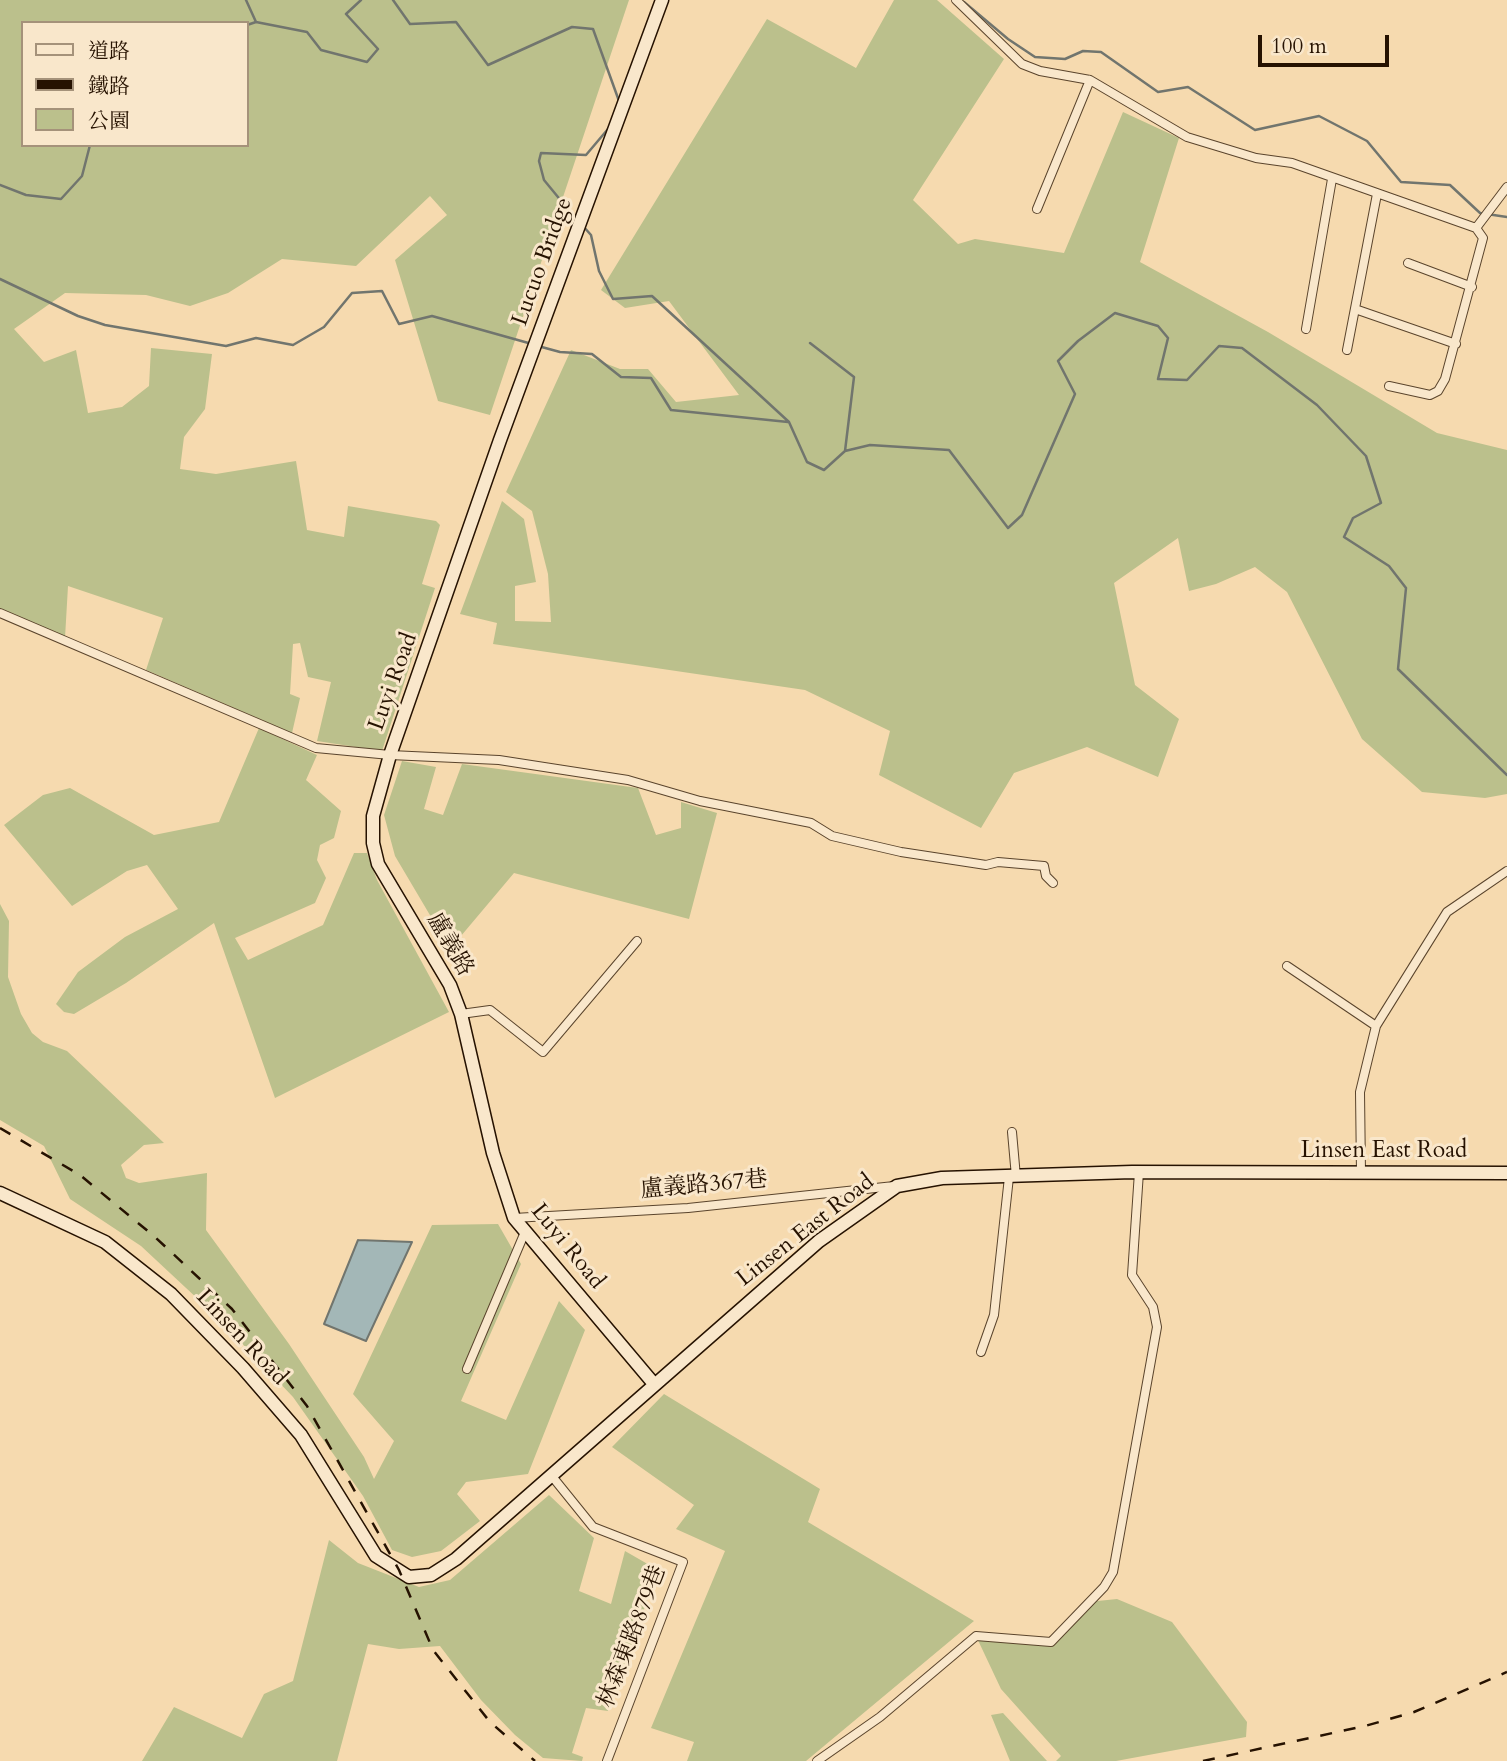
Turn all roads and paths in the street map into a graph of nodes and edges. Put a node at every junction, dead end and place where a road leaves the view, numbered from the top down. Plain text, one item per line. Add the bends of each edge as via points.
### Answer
1 (956, 0) edge
2 (662, 1) edge
3 (1090, 79) junction
4 (1332, 179) junction
5 (1507, 187) edge
6 (1377, 194) junction
7 (1037, 209) dead end
8 (1476, 228) junction
9 (1408, 263) dead end
10 (1472, 287) junction
11 (1354, 309) junction
12 (1306, 329) dead end
13 (1456, 344) junction
14 (1347, 351) dead end
15 (1389, 386) dead end
16 (465, 537) joint
17 (0, 613) edge
18 (390, 755) junction
19 (1507, 872) edge
20 (1053, 883) dead end
21 (637, 941) dead end
22 (1287, 966) dead end
23 (461, 1014) junction
24 (1376, 1026) junction
25 (1012, 1132) dead end
26 (1139, 1172) junction
27 (1362, 1173) junction
28 (1507, 1173) edge
29 (1013, 1177) junction
30 (897, 1186) junction
31 (0, 1193) edge
32 (514, 1218) junction
33 (525, 1232) junction
34 (981, 1352) dead end
35 (467, 1369) dead end
36 (654, 1384) junction
37 (551, 1475) junction
38 (399, 1570) joint
39 (607, 1761) edge
40 (817, 1761) edge

1 - 3 street via 1022,64
2 - 16 main road, Lucuo Bridge
3 - 4 street via 1187,137 1256,158 1292,163
3 - 7 street
4 - 6 street
4 - 12 street
5 - 8 street
6 - 8 street
6 - 11 street
8 - 10 street via 1483,239
9 - 10 street
10 - 13 street
11 - 13 street
11 - 14 street
13 - 15 street via 1438,391 1417,394
16 - 18 main road, Luyi Road
17 - 18 street via 304,744
18 - 20 street via 499,760 628,780 700,801 811,823 832,836 901,852 986,865 1044,866
18 - 23 main road, Luyi Road via 373,816 378,864 450,985
19 - 24 street via 1447,912
21 - 23 street via 543,1052 489,1010
22 - 24 street
23 - 32 main road, Luyi Road via 493,1153
24 - 27 street via 1360,1092
25 - 29 street
26 - 27 main road, Linsen East Road
26 - 29 main road, Linsen East Road
26 - 40 street via 1132,1275 1153,1307 1157,1327 1113,1572 1051,1642 976,1636 880,1717
27 - 28 main road, Linsen East Road
29 - 30 main road, Linsen East Road via 942,1178
29 - 34 street via 994,1315
30 - 32 street, 盧義路367巷 via 688,1209
30 - 36 main road, Linsen East Road via 819,1241
31 - 38 main road, Linsen Road via 105,1242 171,1294 301,1435 364,1540 376,1556
32 - 33 main road, Luyi Road
33 - 35 street
33 - 36 main road, Luyi Road
36 - 37 main road, Linsen East Road
37 - 38 main road, Linsen East Road via 456,1559 431,1575 409,1577
37 - 39 street, 林森東路879巷 via 593,1527 682,1562

